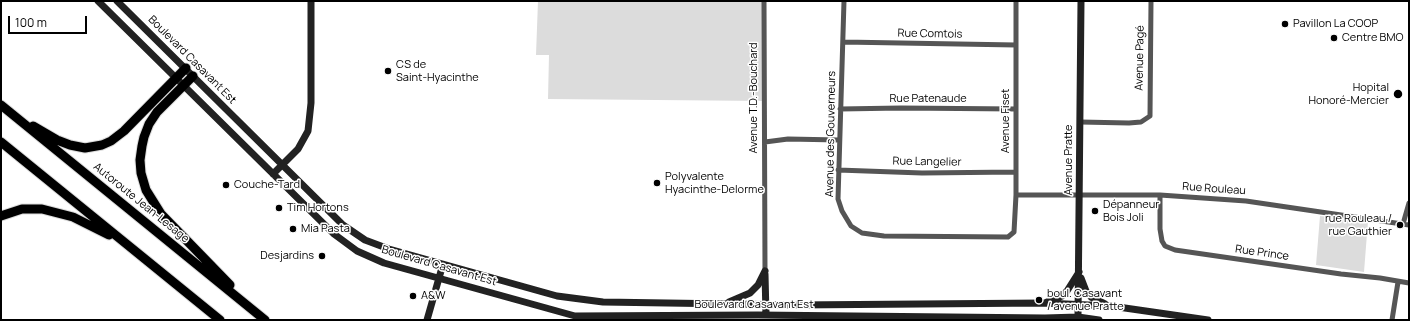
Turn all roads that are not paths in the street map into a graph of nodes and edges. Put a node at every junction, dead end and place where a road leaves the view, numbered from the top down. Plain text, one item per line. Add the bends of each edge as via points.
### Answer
1 (98, 1) edge
2 (117, 1) edge
3 (311, 1) edge
4 (764, 1) edge
5 (844, 1) edge
6 (1016, 1) edge
7 (1081, 1) edge
8 (1151, 1) edge
9 (843, 42) junction
10 (1016, 45) junction
11 (186, 68) junction
12 (193, 76) junction
13 (176, 78) junction
14 (184, 86) junction
15 (4, 108) edge
16 (1016, 109) junction
17 (840, 110) junction
18 (1080, 122) junction
19 (839, 140) junction
20 (1, 142) edge
21 (765, 142) junction
22 (283, 164) junction
23 (838, 170) junction
24 (1016, 172) junction
25 (273, 174) junction
26 (1080, 194) junction
27 (1016, 195) junction
28 (1160, 195) junction
29 (1409, 203) edge
30 (1, 216) edge
31 (1403, 224) junction
32 (1409, 225) edge
33 (1008, 237) joint
34 (126, 244) junction
35 (443, 264) junction
36 (765, 272) junction
37 (1080, 272) junction
38 (439, 278) junction
39 (1398, 282) junction
40 (1409, 283) edge
41 (1044, 303) junction
42 (725, 304) junction
43 (765, 304) junction
44 (1078, 304) junction
45 (873, 305) junction
46 (1111, 306) junction
47 (766, 315) junction
48 (873, 318) edge
49 (1078, 318) edge
50 (264, 319) edge
51 (1046, 319) edge
52 (220, 320) edge
53 (427, 320) edge
54 (1099, 320) edge
55 (1208, 320) edge
56 (1392, 320) edge

1 - 13 street, Boulevard Casavant Est
2 - 11 street, Boulevard Casavant Est
3 - 22 street via 310,123 302,143
4 - 21 street, Avenue T.D.-Bouchard
5 - 9 street, Avenue des Gouverneurs
6 - 10 street, Avenue Fiset
7 - 18 street, Avenue Pratte
8 - 18 street, Avenue Pagé via 1150,116 1141,122
9 - 10 street, Rue Comtois
9 - 17 street, Avenue des Gouverneurs
10 - 16 street, Avenue Fiset
11 - 12 street, Boulevard Casavant Est
11 - 13 highway
12 - 14 highway
12 - 22 street, Boulevard Casavant Est
13 - 14 street, Boulevard Casavant Est
13 - 15 highway via 120,135 97,147 80,148 65,144
14 - 25 street, Boulevard Casavant Est
14 - 50 highway via 157,112 147,128 140,156 144,183 153,202 167,221
15 - 50 highway, Autoroute Jean-Lesage
16 - 17 street, Rue Patenaude
16 - 24 street, Avenue Fiset
17 - 19 street, Avenue des Gouverneurs
18 - 26 street, Avenue Pratte
19 - 21 street via 788,139
19 - 23 street, Avenue des Gouverneurs
20 - 34 highway
21 - 36 street, Avenue T.D.-Bouchard
22 - 25 street
22 - 35 street, Boulevard Casavant Est via 341,222 361,237 384,248
23 - 24 street, Rue Langelier
23 - 33 street, Avenue des Gouverneurs via 838,199 842,211 852,226 862,233 884,236
24 - 27 street, Avenue Fiset
25 - 38 street, Boulevard Casavant Est via 352,248 379,261
26 - 27 street, Rue Rouleau
26 - 28 street, Rue Rouleau
26 - 37 street, Avenue Pratte
27 - 33 street, Avenue Fiset via 1014,232
28 - 31 street, Rue Rouleau via 1246,201
28 - 39 street, Rue Prince via 1162,241 1165,246 1175,250
29 - 31 street
30 - 34 highway via 26,208 38,208 85,222
31 - 32 street, Rue Rouleau
34 - 52 highway
35 - 38 street
35 - 42 street, Boulevard Casavant Est via 557,296 604,302
36 - 42 street via 750,293
36 - 43 street, Avenue T.D.-Bouchard
37 - 41 street via 1062,296
37 - 44 street, Avenue Pratte
37 - 46 street via 1083,284 1091,297
38 - 47 street, Boulevard Casavant Est via 576,316
38 - 53 street
39 - 40 street, Rue Prince
39 - 56 street
41 - 44 street, Boulevard Casavant Est
41 - 45 street, Boulevard Casavant Est
42 - 43 street, Boulevard Casavant Est
43 - 45 street, Boulevard Casavant Est
43 - 47 street, Avenue T.D.-Bouchard
44 - 46 street, Boulevard Casavant Est
44 - 49 street, Avenue Pratte
45 - 48 street
46 - 55 street
47 - 48 street, Boulevard Casavant Est
48 - 51 street, Boulevard Casavant Est
49 - 51 street, Boulevard Casavant Est
49 - 54 street, Boulevard Casavant Est

